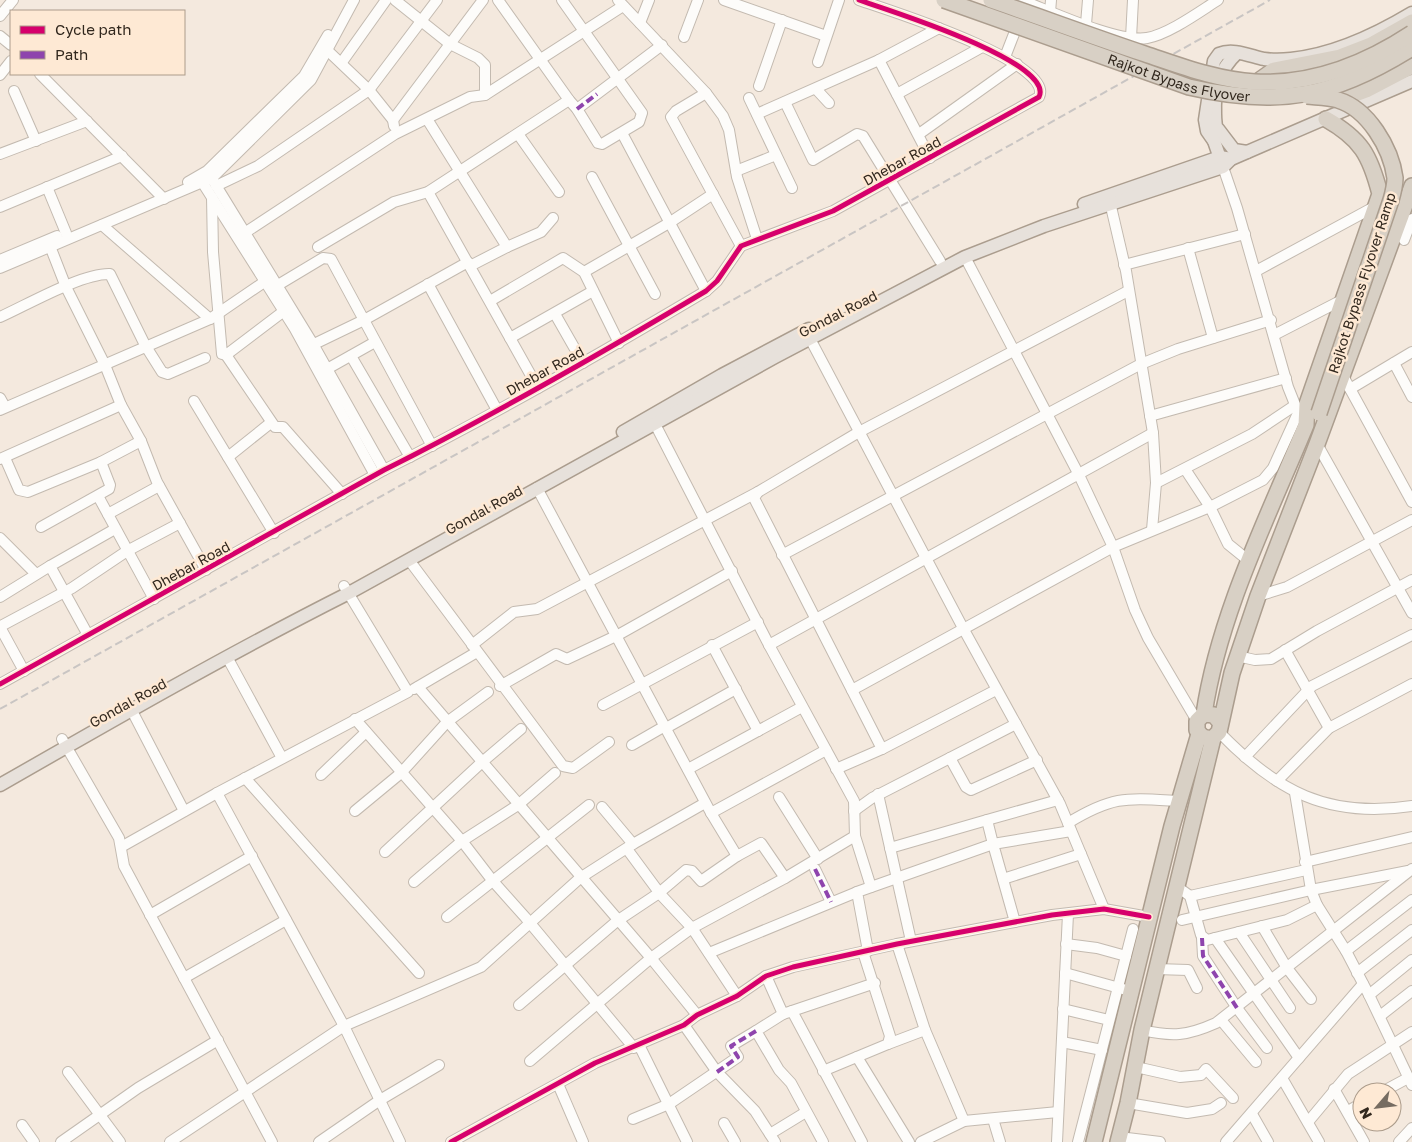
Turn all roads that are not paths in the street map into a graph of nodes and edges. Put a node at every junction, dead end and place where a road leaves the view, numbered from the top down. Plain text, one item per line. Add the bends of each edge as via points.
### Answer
1 (13, 0) edge
2 (347, 0) edge
3 (354, 0) edge
4 (386, 0) edge
5 (394, 0) edge
6 (437, 0) edge
7 (483, 0) edge
8 (498, 0) edge
9 (562, 0) edge
10 (649, 0) edge
11 (698, 0) edge
12 (724, 0) edge
13 (839, 0) edge
14 (859, 0) edge
15 (944, 0) edge
16 (991, 0) edge
17 (1051, 0) edge
18 (1088, 0) edge
19 (1133, 0) edge
20 (1218, 0) edge
21 (1023, 1) edge
22 (621, 3) edge
23 (1050, 12) junction
24 (1412, 13) edge
25 (0, 16) edge
26 (782, 20) junction
27 (422, 22) junction
28 (1412, 22) edge
29 (640, 23) junction
30 (1086, 24) junction
31 (938, 28) junction
32 (582, 32) junction
33 (1412, 34) edge
34 (0, 36) edge
35 (826, 36) junction
36 (684, 37) dead end
37 (1132, 38) junction
38 (10, 44) edge
39 (450, 44) junction
40 (662, 45) junction
41 (982, 47) junction
42 (1412, 48) edge
43 (327, 50) junction
44 (1005, 57) junction
45 (540, 59) junction
46 (879, 60) junction
47 (10, 61) edge
48 (342, 62) junction
49 (818, 62) dead end
50 (1017, 64) junction
51 (1412, 66) edge
52 (0, 75) edge
53 (41, 75) edge
54 (618, 78) junction
55 (1412, 81) edge
56 (1257, 82) junction
57 (759, 86) dead end
58 (816, 89) junction
59 (369, 90) junction
60 (14, 91) dead end
61 (706, 93) junction
62 (897, 94) junction
63 (485, 95) junction
64 (1304, 96) junction
65 (749, 98) dead end
66 (569, 100) junction
67 (1339, 100) junction
68 (785, 102) junction
69 (829, 103) dead end
70 (577, 109) junction
71 (757, 114) junction
72 (427, 119) junction
73 (1326, 119) junction
74 (393, 120) junction
75 (87, 121) junction
76 (622, 133) junction
77 (395, 134) junction
78 (518, 134) junction
79 (919, 134) junction
80 (1213, 134) junction
81 (36, 141) junction
82 (1247, 152) junction
83 (0, 154) edge
84 (776, 155) junction
85 (122, 156) junction
86 (930, 158) junction
87 (1224, 161) junction
88 (1205, 162) junction
89 (736, 170) junction
90 (458, 172) junction
91 (592, 176) dead end
92 (208, 179) junction
93 (892, 180) junction
94 (1412, 186) edge
95 (47, 188) junction
96 (792, 188) dead end
97 (428, 192) junction
98 (559, 192) dead end
99 (712, 194) junction
100 (162, 196) junction
101 (212, 197) junction
102 (1109, 200) junction
103 (1376, 206) junction
104 (0, 207) edge
105 (553, 218) dead end
106 (1412, 219) edge
107 (668, 223) junction
108 (102, 225) junction
109 (246, 232) junction
110 (66, 233) junction
111 (1244, 234) junction
112 (757, 239) junction
113 (1403, 240) edge
114 (48, 244) junction
115 (628, 246) junction
116 (741, 246) junction
117 (318, 247) dead end
118 (507, 247) junction
119 (0, 248) edge
120 (1188, 248) junction
121 (967, 252) junction
122 (940, 261) junction
123 (3, 263) edge
124 (469, 264) junction
125 (1124, 265) junction
126 (1256, 271) junction
127 (584, 272) junction
128 (272, 283) junction
129 (428, 284) junction
130 (66, 287) junction
131 (593, 291) junction
132 (706, 291) junction
133 (1128, 291) junction
134 (655, 294) dead end
135 (1344, 299) junction
136 (490, 301) junction
137 (284, 311) junction
138 (555, 314) junction
139 (214, 316) junction
140 (0, 317) edge
141 (364, 320) junction
142 (1270, 320) junction
143 (808, 335) junction
144 (1274, 335) junction
145 (510, 338) junction
146 (1213, 338) junction
147 (375, 342) junction
148 (619, 343) junction
149 (145, 345) junction
150 (309, 347) junction
151 (1014, 350) junction
152 (1412, 352) edge
153 (224, 354) junction
154 (351, 356) junction
155 (583, 363) junction
156 (1394, 363) junction
157 (1141, 364) junction
158 (105, 365) junction
159 (327, 370) junction
160 (1286, 378) junction
161 (1346, 383) junction
162 (538, 388) junction
163 (1412, 397) edge
164 (194, 401) dead end
165 (2, 405) edge
166 (121, 405) junction
167 (497, 410) junction
168 (1047, 412) junction
169 (1299, 415) junction
170 (1150, 416) junction
171 (656, 424) junction
172 (268, 425) dead end
173 (860, 432) junction
174 (1153, 433) junction
175 (141, 441) junction
176 (1317, 444) junction
177 (432, 446) junction
178 (228, 457) junction
179 (410, 457) junction
180 (3, 458) edge
181 (101, 462) junction
182 (1185, 469) junction
183 (379, 473) junction
184 (1079, 475) junction
185 (1156, 483) junction
186 (159, 486) junction
187 (537, 488) junction
188 (758, 492) junction
189 (342, 494) junction
190 (98, 496) junction
191 (894, 497) junction
192 (1412, 502) edge
193 (1210, 507) junction
194 (108, 514) junction
195 (704, 518) junction
196 (1412, 520) edge
197 (180, 523) junction
198 (41, 528) dead end
199 (115, 529) junction
200 (1152, 530) junction
201 (274, 533) junction
202 (0, 538) edge
203 (1373, 542) junction
204 (9, 547) junction
205 (1113, 547) junction
206 (127, 552) junction
207 (0, 554) edge
208 (782, 555) junction
209 (926, 559) junction
210 (409, 560) junction
211 (1249, 561) junction
212 (50, 566) junction
213 (206, 570) junction
214 (732, 571) junction
215 (36, 574) junction
216 (1412, 580) edge
217 (588, 582) junction
218 (1398, 587) junction
219 (346, 589) junction
220 (64, 592) junction
221 (1258, 596) junction
222 (0, 597) edge
223 (154, 599) junction
224 (1412, 613) edge
225 (814, 619) junction
226 (758, 622) junction
227 (1, 626) edge
228 (963, 628) junction
229 (88, 635) junction
230 (618, 635) junction
231 (1412, 635) edge
232 (712, 645) junction
233 (769, 645) junction
234 (474, 649) junction
235 (1285, 650) junction
236 (1237, 656) junction
237 (227, 657) junction
238 (24, 671) junction
239 (0, 684) edge
240 (643, 684) junction
241 (1412, 684) edge
242 (501, 686) junction
243 (736, 689) junction
244 (413, 690) junction
245 (852, 690) junction
246 (996, 690) junction
247 (1308, 690) junction
248 (488, 692) dead end
249 (603, 705) dead end
250 (802, 707) junction
251 (131, 709) junction
252 (355, 719) junction
253 (446, 722) junction
254 (1016, 724) junction
255 (666, 727) junction
256 (1209, 727) junction
257 (1329, 728) junction
258 (521, 729) dead end
259 (758, 731) junction
260 (366, 732) junction
261 (609, 742) dead end
262 (64, 743) junction
263 (632, 745) dead end
264 (882, 749) junction
265 (826, 750) junction
266 (1245, 757) junction
267 (282, 758) junction
268 (950, 758) junction
269 (1037, 760) junction
270 (481, 763) junction
271 (836, 769) junction
272 (688, 770) junction
273 (401, 773) junction
274 (555, 773) dead end
275 (0, 776) edge
276 (321, 776) dead end
277 (246, 778) junction
278 (1277, 781) junction
279 (0, 785) edge
280 (217, 793) junction
281 (1295, 793) junction
282 (878, 794) junction
283 (779, 797) dead end
284 (1058, 800) junction
285 (1179, 801) junction
286 (705, 803) junction
287 (518, 804) junction
288 (589, 806) dead end
289 (1412, 806) edge
290 (602, 807) dead end
291 (433, 810) junction
292 (184, 811) junction
293 (355, 811) dead end
294 (854, 811) junction
295 (711, 813) junction
296 (986, 820) junction
297 (1070, 827) junction
298 (855, 836) junction
299 (1412, 837) edge
300 (547, 839) junction
301 (462, 841) junction
302 (993, 844) junction
303 (121, 847) junction
304 (630, 847) junction
305 (890, 848) junction
306 (385, 852) dead end
307 (1081, 854) junction
308 (252, 856) junction
309 (737, 856) junction
310 (817, 864) junction
311 (1306, 866) junction
312 (1411, 870) edge
313 (898, 876) junction
314 (580, 878) junction
315 (785, 878) junction
316 (1003, 879) junction
317 (492, 880) junction
318 (414, 882) dead end
319 (1176, 886) junction
320 (871, 887) junction
321 (1311, 890) junction
322 (857, 892) junction
323 (660, 893) junction
324 (1190, 896) junction
325 (1412, 900) edge
326 (831, 902) junction
327 (1317, 905) junction
328 (1104, 909) junction
329 (150, 914) junction
330 (1068, 914) junction
331 (1197, 916) junction
332 (447, 917) dead end
333 (1149, 917) junction
334 (286, 920) junction
335 (1182, 920) dead end
336 (617, 921) junction
337 (1015, 922) junction
338 (530, 923) junction
339 (1262, 926) junction
340 (692, 928) junction
341 (1133, 929) dead end
342 (1412, 930) edge
343 (1334, 931) junction
344 (1240, 932) junction
345 (1202, 938) junction
346 (1215, 938) junction
347 (911, 941) junction
348 (897, 944) junction
349 (1066, 944) junction
350 (866, 951) junction
351 (1346, 951) junction
352 (708, 953) junction
353 (1126, 956) junction
354 (651, 958) junction
355 (1412, 960) edge
356 (564, 965) junction
357 (1287, 968) junction
358 (1156, 969) junction
359 (419, 973) dead end
360 (1065, 973) junction
361 (1357, 973) junction
362 (766, 976) junction
363 (184, 978) junction
364 (1270, 982) junction
365 (875, 983) junction
366 (1363, 984) junction
367 (1197, 988) dead end
368 (1125, 990) junction
369 (1412, 991) edge
370 (1253, 995) junction
371 (1369, 995) junction
372 (737, 996) junction
373 (1311, 999) dead end
374 (597, 1003) junction
375 (518, 1005) dead end
376 (1237, 1008) junction
377 (1290, 1008) dead end
378 (1063, 1009) junction
379 (788, 1012) junction
380 (697, 1016) junction
381 (1380, 1016) junction
382 (1109, 1020) junction
383 (1221, 1020) junction
384 (684, 1025) junction
385 (344, 1026) junction
386 (925, 1030) junction
387 (1142, 1030) junction
388 (756, 1031) junction
389 (1412, 1032) edge
390 (218, 1040) junction
391 (1062, 1042) junction
392 (1392, 1043) junction
393 (888, 1044) junction
394 (636, 1046) junction
395 (1267, 1048) dead end
396 (1102, 1050) junction
397 (858, 1057) junction
398 (1299, 1058) junction
399 (530, 1061) dead end
400 (1256, 1062) dead end
401 (440, 1064) dead end
402 (1136, 1068) junction
403 (823, 1071) junction
404 (68, 1072) dead end
405 (717, 1072) junction
406 (1409, 1075) edge
407 (1282, 1078) junction
408 (1398, 1082) edge
409 (558, 1084) junction
410 (1334, 1088) junction
411 (246, 1090) junction
412 (1233, 1098) dead end
413 (380, 1100) junction
414 (1128, 1103) junction
415 (1221, 1103) dead end
416 (669, 1104) junction
417 (1352, 1109) edge
418 (1348, 1111) junction
419 (806, 1112) junction
420 (1058, 1112) junction
421 (1252, 1114) junction
422 (101, 1116) junction
423 (633, 1119) dead end
424 (993, 1119) junction
425 (964, 1121) junction
426 (1308, 1122) junction
427 (724, 1123) dead end
428 (22, 1125) dead end
429 (1410, 1133) edge
430 (1236, 1137) edge
431 (773, 1138) edge
432 (1119, 1140) edge
433 (34, 1142) edge
434 (61, 1142) edge
435 (120, 1142) edge
436 (170, 1142) edge
437 (272, 1142) edge
438 (319, 1142) edge
439 (400, 1142) edge
440 (451, 1142) edge
441 (583, 1142) edge
442 (687, 1142) edge
443 (735, 1142) edge
444 (823, 1142) edge
445 (862, 1142) edge
446 (909, 1142) edge
447 (921, 1142) edge
448 (1000, 1142) edge
449 (1057, 1142) edge
450 (1078, 1142) edge
451 (1094, 1142) edge
452 (1160, 1142) edge
453 (1226, 1142) edge
454 (1268, 1142) edge
455 (1319, 1142) edge
456 (1364, 1142) edge
457 (1399, 1142) edge

1 - 25 street
2 - 92 street via 304,76
3 - 43 street
4 - 48 street
5 - 27 street
6 - 27 street
7 - 39 street
8 - 45 street
9 - 32 street
10 - 29 street
11 - 36 street
12 - 26 street
13 - 35 street
14 - 31 street, Dhebar Road
15 - 64 highway, Rajkot Bypass Flyover, bridge via 1189,87 1225,96 1260,99
16 - 56 highway, Rajkot Bypass Flyover, bridge via 1183,67 1226,79
17 - 23 street
18 - 30 street
19 - 37 street
20 - 37 street via 1151,37
21 - 23 street
21 - 44 street
22 - 29 street
22 - 32 street
23 - 30 street
24 - 80 main road via 1350,44 1292,59 1266,59 1226,51 1217,56 1206,106
26 - 35 street
26 - 57 street
27 - 39 street
27 - 59 street
28 - 56 highway via 1371,46 1274,70
29 - 40 street
30 - 37 street
31 - 41 street, Dhebar Road
31 - 46 street
32 - 45 street
32 - 54 street
33 - 56 highway, Rajkot Bypass Flyover, bridge via 1384,52 1332,73
34 - 38 street
35 - 49 street
39 - 63 street via 485,65
39 - 74 street
40 - 54 street
40 - 61 street
41 - 44 street, Dhebar Road
41 - 62 street
42 - 64 highway, Rajkot Bypass Flyover, bridge via 1359,77
43 - 48 street
43 - 92 street via 311,80
44 - 50 street, Dhebar Road
45 - 63 street
45 - 66 street
46 - 58 street
46 - 62 street
47 - 52 street
48 - 59 street
50 - 79 street
50 - 86 street, Dhebar Road via 1039,82 1039,97
51 - 67 highway
53 - 75 street
54 - 70 street
54 - 76 street via 642,113 639,122
55 - 73 main road
58 - 68 street
58 - 69 street
59 - 74 street
59 - 92 street via 258,166
60 - 81 street
61 - 89 street via 727,123
61 - 99 street via 671,117
62 - 79 street
63 - 72 street via 470,97
64 - 67 highway, Rajkot Bypass Flyover Ramp, bridge
65 - 71 street
66 - 70 street
66 - 78 street
67 - 169 highway, Rajkot Bypass Flyover Ramp, bridge via 1361,114 1375,130 1386,148 1395,179 1391,200 1319,413
68 - 71 street
68 - 93 street via 813,160 859,134
70 - 76 street via 598,143 607,142
71 - 84 street
72 - 77 street
72 - 90 street
73 - 82 main road
73 - 103 highway via 1349,132 1366,156 1380,194
74 - 77 street
75 - 81 street
75 - 85 street
76 - 107 street
77 - 109 street
78 - 90 street
78 - 98 street
79 - 86 street
80 - 82 main road via 1234,150
80 - 87 main road
80 - 88 main road
81 - 83 street
82 - 87 main road
84 - 89 street
84 - 96 street
85 - 95 street
85 - 100 street
86 - 93 street, Dhebar Road
87 - 88 main road
87 - 102 main road
87 - 111 street
88 - 102 main road
89 - 112 street
90 - 97 street
90 - 118 street
91 - 115 street
92 - 100 street
92 - 101 street
92 - 109 street
93 - 112 street, Dhebar Road via 824,216
93 - 122 street
94 - 113 highway
95 - 104 street
95 - 110 street
97 - 117 street via 394,202
97 - 124 street
99 - 107 street
99 - 116 street
100 - 108 street
100 - 110 street
101 - 128 street
101 - 139 street
102 - 121 main road
102 - 125 street
103 - 126 street
103 - 135 highway
105 - 118 street via 541,232
106 - 113 street
107 - 115 street
107 - 132 street
108 - 114 street
108 - 139 street
109 - 128 street
110 - 114 street
111 - 120 street
111 - 126 street
112 - 116 street, Dhebar Road
113 - 161 highway
114 - 123 street
114 - 130 street
115 - 127 street
115 - 134 street
116 - 132 street, Dhebar Road via 717,281
118 - 124 street
119 - 123 street
120 - 125 street
120 - 146 street
121 - 122 main road, Gondal Road
121 - 143 main road
121 - 151 street
122 - 143 main road, Gondal Road
124 - 129 street
124 - 136 street
125 - 133 street
126 - 142 street
127 - 131 street
127 - 136 street via 563,258
128 - 137 street
128 - 139 street
128 - 141 street via 328,258
128 - 150 street
129 - 141 street
129 - 167 street
130 - 140 street
130 - 149 street via 110,274
130 - 158 street
131 - 138 street
131 - 148 street
132 - 148 street, Dhebar Road
133 - 151 street
133 - 157 street
135 - 144 street
135 - 169 highway via 1307,404
136 - 145 street
137 - 150 street
137 - 153 street
138 - 145 street
138 - 155 street
139 - 149 street
139 - 153 street
141 - 147 street
141 - 150 street
142 - 144 street
142 - 146 street
143 - 171 main road
143 - 173 street
143 - 219 main road, Gondal Road via 722,374
144 - 160 street
145 - 162 street
146 - 157 street
147 - 154 street
147 - 177 street
148 - 155 street, Dhebar Road
149 - 153 street via 164,374
149 - 158 street
150 - 159 street
150 - 183 street
151 - 168 street
151 - 173 street
152 - 156 street
153 - 189 street via 275,427 283,427
154 - 159 street
154 - 179 street
155 - 162 street, Dhebar Road
156 - 161 street
156 - 163 street
157 - 168 street
157 - 170 street
158 - 165 street
158 - 166 street
159 - 183 street
160 - 169 street
160 - 170 street
161 - 176 highway
161 - 192 street
162 - 167 street, Dhebar Road
164 - 178 street
166 - 175 street
166 - 180 street
167 - 177 street, Dhebar Road
168 - 184 street
168 - 191 street
169 - 182 street via 1252,434
169 - 193 street via 1269,475
169 - 211 highway
170 - 174 street
171 - 187 main road
171 - 195 street
172 - 178 street
173 - 188 street
173 - 191 street
174 - 184 street
174 - 185 street
175 - 181 street
175 - 186 street
176 - 203 street
176 - 221 highway
177 - 179 street, Dhebar Road
178 - 201 street
179 - 183 street, Dhebar Road
180 - 181 street via 23,492
181 - 190 street via 110,485
182 - 185 street
182 - 193 street
183 - 189 street, Dhebar Road
184 - 205 street
184 - 209 street
185 - 200 street
186 - 194 street
186 - 197 street
187 - 210 main road
187 - 217 street
188 - 195 street
188 - 208 street via 754,498
189 - 201 street, Dhebar Road
190 - 194 street
190 - 198 street
191 - 208 street
191 - 209 street
193 - 200 street
193 - 211 street via 1228,544
194 - 199 street
195 - 214 street
195 - 217 street
196 - 203 street
197 - 206 street
197 - 213 street
199 - 206 street
199 - 212 street
200 - 205 street
201 - 213 street, Dhebar Road
202 - 204 street
203 - 218 street
203 - 221 street via 1279,591
204 - 207 street
204 - 215 street
205 - 228 street
205 - 256 street via 1140,622
206 - 220 street
206 - 223 street
208 - 225 street
209 - 225 street
209 - 228 street
210 - 219 main road
210 - 234 street
211 - 256 highway via 1217,655
212 - 215 street
212 - 220 street
213 - 223 street, Dhebar Road
214 - 226 street
214 - 230 street
215 - 222 street
216 - 218 street
217 - 230 street
217 - 234 street via 537,609 514,612
218 - 224 street
218 - 235 street
219 - 237 main road
219 - 244 street
219 - 262 main road, Gondal Road
220 - 227 street
220 - 229 street
221 - 236 highway
223 - 229 street, Dhebar Road
225 - 233 street
225 - 245 street
226 - 232 street
226 - 233 street
227 - 238 street
228 - 245 street
228 - 246 street
229 - 238 street, Dhebar Road
230 - 240 street
230 - 242 street via 567,659 556,654
231 - 247 street
232 - 240 street
232 - 243 street
233 - 250 street
234 - 242 street
234 - 244 street
235 - 236 street via 1264,660
235 - 247 street
236 - 256 highway
237 - 251 main road
237 - 267 street
238 - 239 street, Dhebar Road
240 - 249 street
240 - 255 street
241 - 257 street
242 - 261 street via 563,766 573,768
243 - 255 street
243 - 259 street
244 - 252 street
244 - 253 street
245 - 264 street
246 - 254 street
246 - 264 street
247 - 257 street
247 - 266 street
248 - 253 street
250 - 259 street
250 - 265 street
251 - 262 main road
251 - 292 street
252 - 260 street
252 - 267 street
253 - 270 street
253 - 273 street
254 - 268 street
254 - 269 street
255 - 263 street
255 - 272 street
256 - 266 street
256 - 285 highway
256 - 319 highway
257 - 278 street
258 - 270 street
259 - 272 street
260 - 273 street
260 - 276 street
262 - 275 main road, Gondal Road
262 - 279 main road
262 - 303 street via 120,838
264 - 271 street
265 - 271 street
265 - 295 street
266 - 278 street
267 - 277 street
268 - 269 street via 966,787 971,790
268 - 282 street
269 - 284 street
270 - 287 street
270 - 291 street
271 - 294 street via 854,801
272 - 286 street
273 - 291 street
273 - 293 street
274 - 287 street
277 - 280 street
277 - 359 street
278 - 281 street
280 - 292 street
280 - 308 street
281 - 289 street via 1358,810
281 - 311 street
282 - 294 street
282 - 305 street
283 - 310 street
284 - 296 street
284 - 297 street
285 - 297 street via 1113,801 1094,807
285 - 333 highway
286 - 295 street
286 - 304 street
287 - 300 street
287 - 301 street
288 - 300 street
290 - 304 street
291 - 301 street
291 - 306 street
292 - 303 street
294 - 298 street
295 - 309 street
296 - 302 street
296 - 305 street
297 - 302 street
297 - 307 street
298 - 310 street
298 - 320 street
299 - 311 street
300 - 314 street
300 - 317 street
301 - 317 street
301 - 318 street
302 - 313 street
302 - 316 street
303 - 329 street via 124,866
304 - 314 street
304 - 323 street
305 - 313 street
307 - 316 street
307 - 328 street
308 - 329 street
308 - 334 street
309 - 315 street via 761,843
309 - 323 street via 701,881 692,871 686,870
310 - 315 street
310 - 326 street
311 - 321 street
311 - 324 street
312 - 321 street
312 - 343 street
313 - 320 street
313 - 347 street
314 - 336 street
314 - 338 street
315 - 340 street
316 - 337 street
317 - 332 street
317 - 338 street
319 - 324 street
319 - 358 highway
320 - 322 street
321 - 327 street
321 - 331 street
322 - 326 street
322 - 350 street
323 - 336 street
323 - 340 street
324 - 331 street
325 - 351 street
326 - 352 street
327 - 339 street via 1296,916
327 - 343 street
328 - 330 street
328 - 333 street
329 - 363 street
330 - 337 street
330 - 349 street
331 - 335 street
331 - 345 street
333 - 368 highway
334 - 363 street
334 - 385 street
336 - 354 street
336 - 356 street
337 - 347 street
338 - 356 street
338 - 385 street via 481,967
339 - 344 street
339 - 357 street
340 - 352 street
340 - 354 street
341 - 353 street
342 - 361 street
343 - 351 street
343 - 357 street
344 - 346 street
344 - 364 street
345 - 346 street
345 - 376 street via 1203,956
346 - 370 street
347 - 348 street
348 - 350 street
348 - 386 street
349 - 353 street
349 - 360 street
350 - 362 street
350 - 365 street
351 - 361 street
352 - 372 street
353 - 368 street
354 - 374 street
354 - 380 street
355 - 371 street
356 - 374 street
356 - 375 street
357 - 364 street
357 - 373 street
358 - 367 street via 1188,970
358 - 387 highway
360 - 368 street
360 - 378 street
361 - 366 street
362 - 372 street
362 - 379 street
363 - 390 street
364 - 370 street
364 - 377 street
365 - 379 street
365 - 393 street via 890,1036
366 - 371 street
366 - 398 street
368 - 382 street
368 - 451 highway
369 - 381 street
370 - 376 street
370 - 398 street
371 - 381 street
372 - 380 street
374 - 394 street
374 - 399 street
376 - 383 street
376 - 395 street
378 - 382 street
378 - 391 street
379 - 388 street
379 - 403 street
380 - 384 street
381 - 392 street
382 - 396 street
383 - 387 street via 1186,1035 1162,1035
383 - 400 street
384 - 394 street
384 - 405 street
385 - 411 street
385 - 413 street
386 - 393 street
386 - 425 street
387 - 402 highway
388 - 405 street via 731,1046 738,1056
388 - 419 street
389 - 392 street
390 - 411 street
390 - 422 street via 138,1088
391 - 396 street
391 - 420 street
392 - 406 street
392 - 410 street via 1358,1066
393 - 397 street
394 - 409 street via 595,1063
394 - 416 street
396 - 450 street
397 - 403 street
397 - 446 street
398 - 407 street
401 - 413 street
402 - 412 street via 1180,1077 1201,1075 1206,1069
402 - 414 highway
403 - 445 street
404 - 422 street
405 - 416 street
405 - 431 street via 755,1111
406 - 408 street
407 - 421 street
407 - 426 street
409 - 440 street
409 - 441 street
410 - 418 street
410 - 426 street
411 - 436 street
411 - 437 street
413 - 438 street
413 - 439 street
414 - 415 street via 1187,1113
414 - 432 highway
416 - 423 street
416 - 442 street
417 - 418 street
418 - 456 street
419 - 431 street
419 - 444 street
420 - 424 street
420 - 449 street
421 - 430 street
421 - 454 street
422 - 434 street
422 - 435 street
424 - 425 street
424 - 448 street
425 - 447 street
426 - 455 street
427 - 443 street
428 - 433 street
429 - 457 street
430 - 453 street
432 - 452 street

